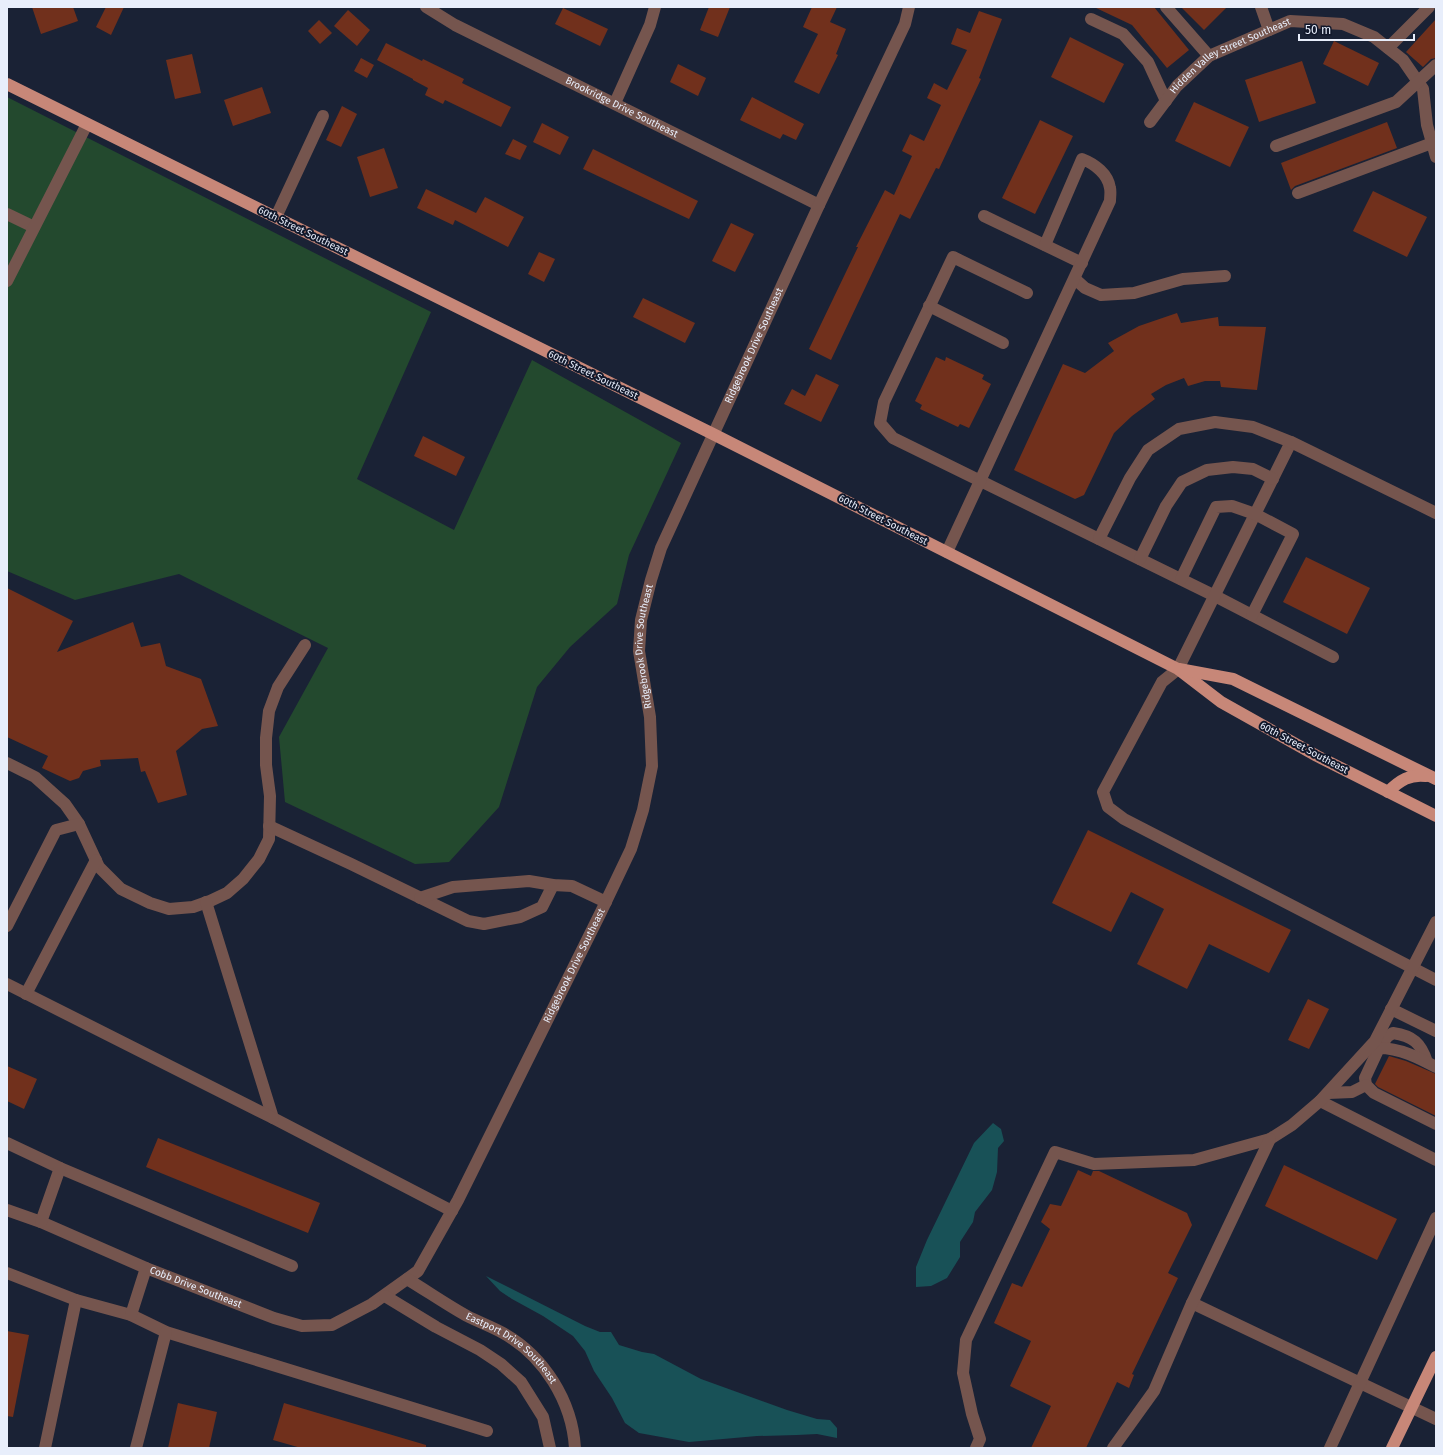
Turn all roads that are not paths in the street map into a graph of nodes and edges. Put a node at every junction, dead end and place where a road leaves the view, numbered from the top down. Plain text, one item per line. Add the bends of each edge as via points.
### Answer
1 (426, 7) edge
2 (655, 7) edge
3 (909, 7) edge
4 (1166, 7) edge
5 (1261, 7) edge
6 (1429, 7) edge
7 (1091, 18) dead end
8 (1269, 30) junction
9 (1388, 48) junction
10 (1209, 56) junction
11 (1436, 65) edge
12 (1418, 82) junction
13 (7, 84) edge
14 (1166, 101) junction
15 (615, 102) junction
16 (323, 116) dead end
17 (1150, 122) dead end
18 (87, 124) junction
19 (1432, 143) junction
20 (1276, 146) dead end
21 (1436, 157) edge
22 (1298, 193) dead end
23 (819, 205) junction
24 (7, 214) edge
25 (984, 216) dead end
26 (276, 217) junction
27 (34, 227) junction
28 (1045, 245) junction
29 (1082, 263) junction
30 (1225, 276) dead end
31 (1075, 279) junction
32 (7, 281) edge
33 (1027, 293) dead end
34 (929, 306) junction
35 (1003, 343) dead end
36 (713, 434) junction
37 (1291, 442) junction
38 (1273, 479) junction
39 (980, 480) junction
40 (1436, 513) edge
41 (1256, 514) junction
42 (1099, 539) junction
43 (947, 552) junction
44 (1140, 559) junction
45 (1181, 579) junction
46 (1215, 596) junction
47 (1252, 616) junction
48 (305, 645) dead end
49 (1334, 657) dead end
50 (1178, 669) junction
51 (7, 763) edge
52 (1433, 778) edge
53 (1388, 792) junction
54 (1436, 816) edge
55 (79, 824) junction
56 (269, 826) junction
57 (96, 860) junction
58 (554, 885) junction
59 (420, 898) junction
60 (206, 902) junction
61 (606, 902) junction
62 (1436, 922) edge
63 (7, 926) edge
64 (1413, 969) junction
65 (1436, 980) edge
66 (7, 984) edge
67 (26, 994) junction
68 (1391, 1009) junction
69 (1436, 1031) edge
70 (1379, 1048) junction
71 (1431, 1065) edge
72 (1366, 1086) junction
73 (1324, 1097) junction
74 (273, 1118) junction
75 (1436, 1124) edge
76 (1270, 1139) junction
77 (7, 1143) edge
78 (1436, 1160) edge
79 (60, 1168) junction
80 (7, 1210) edge
81 (452, 1211) junction
82 (1436, 1218) edge
83 (41, 1222) junction
84 (292, 1266) dead end
85 (146, 1268) junction
86 (7, 1273) edge
87 (408, 1279) junction
88 (385, 1296) junction
89 (76, 1300) junction
90 (1192, 1303) junction
91 (130, 1315) junction
92 (166, 1332) junction
93 (1436, 1357) edge
94 (1359, 1382) junction
95 (1411, 1408) junction
96 (1436, 1419) edge
97 (487, 1431) dead end
98 (45, 1448) edge
99 (136, 1448) edge
100 (550, 1448) edge
101 (575, 1448) edge
102 (976, 1448) edge
103 (1115, 1448) edge
104 (1330, 1448) edge
105 (1392, 1448) edge

1 - 15 street, Brookridge Drive Southeast via 455,25
2 - 15 street via 650,25
3 - 23 street, Ridgebrook Drive Southeast via 905,24
4 - 10 street
5 - 8 street
6 - 9 street
7 - 14 street via 1123,34 1148,62
8 - 9 street, Hidden Valley Street Southeast via 1290,21 1343,24 1374,37
8 - 10 street, Hidden Valley Street Southeast
9 - 12 street, Hidden Valley Street Southeast via 1403,60
10 - 14 street, Hidden Valley Street Southeast via 1177,86
11 - 12 street
12 - 19 street, Hidden Valley Street Southeast via 1423,89
12 - 20 street via 1396,102
13 - 18 main road, 60th Street Southeast
14 - 17 street, Hidden Valley Street Southeast
15 - 23 street, Brookridge Drive Southeast
16 - 26 street
18 - 26 main road, 60th Street Southeast
18 - 27 street
19 - 21 street, Hidden Valley Street Southeast
19 - 22 street
23 - 36 street, Ridgebrook Drive Southeast
24 - 27 street
25 - 28 street
26 - 36 main road, 60th Street Southeast
27 - 32 street
28 - 29 street
28 - 29 street via 1082,159 1092,162 1103,172 1110,187 1110,201
29 - 31 street
30 - 31 street via 1183,279 1134,293 1101,295 1085,288
31 - 39 street
33 - 34 street via 953,257
34 - 35 street
34 - 39 street via 884,402 880,423 893,438
36 - 43 main road, 60th Street Southeast
36 - 61 street, Ridgebrook Drive Southeast via 661,548 641,620 639,651 650,717 652,766 643,810 631,849
37 - 38 street
37 - 40 street
37 - 42 street via 1253,427 1215,422 1179,429 1148,450 1130,478
38 - 41 street
38 - 44 street via 1253,469 1233,467 1206,470 1182,482 1166,506
39 - 42 street
39 - 43 street
41 - 45 street via 1232,506 1216,506
41 - 46 street
41 - 47 street via 1293,534
42 - 44 street
43 - 50 main road, 60th Street Southeast
44 - 45 street
45 - 46 street
46 - 47 street
46 - 50 street
47 - 49 street
48 - 56 street via 278,687 268,711 266,765 270,796
50 - 52 main road, 60th Street Southeast via 1233,679
50 - 53 main road, 60th Street Southeast via 1220,702
50 - 64 street via 1162,682 1103,792 1108,807 1124,819
51 - 55 street via 35,777 65,804
52 - 53 main road via 1419,775 1408,777
53 - 54 main road, 60th Street Southeast
55 - 57 street
55 - 63 street via 56,830
56 - 59 street
56 - 60 street via 269,839 243,879 227,893
57 - 60 street via 98,867 121,889 150,903 169,909 193,907
57 - 67 street
58 - 59 street via 529,881 453,887
58 - 59 street via 542,907 520,917 484,924 468,921
58 - 61 street via 572,886
60 - 74 street
61 - 81 street, Ridgebrook Drive Southeast
62 - 64 street
64 - 65 street
64 - 68 street
66 - 67 street
67 - 74 street
68 - 69 street
68 - 73 street via 1374,1041
70 - 71 street via 1400,1051
70 - 71 street via 1388,1036 1393,1033 1402,1034 1417,1042
70 - 72 street via 1365,1078
72 - 73 street via 1352,1092
72 - 75 street via 1374,1094
73 - 76 street
73 - 78 street
74 - 81 street
76 - 90 street
76 - 102 street via 1194,1160 1094,1164 1055,1152 966,1340 963,1373 980,1439
77 - 79 street
79 - 83 street
79 - 84 street
80 - 83 street, Cobb Drive Southeast
81 - 87 street, Ridgebrook Drive Southeast via 418,1271
82 - 94 street
83 - 85 street, Cobb Drive Southeast
85 - 88 street, Cobb Drive Southeast via 274,1318 302,1326 332,1325
85 - 91 street
86 - 89 street
87 - 88 street, Ridgebrook Drive Southeast
87 - 101 street, Eastport Drive Southeast via 467,1316 504,1334 535,1358 549,1373 567,1409
88 - 100 street, Eastport Drive Southeast via 480,1350 521,1382 543,1417
89 - 91 street
89 - 98 street
90 - 94 street
90 - 103 street via 1154,1391
91 - 92 street
92 - 97 street
92 - 99 street
93 - 95 main road
94 - 95 street
94 - 104 street
95 - 96 street
95 - 105 main road

